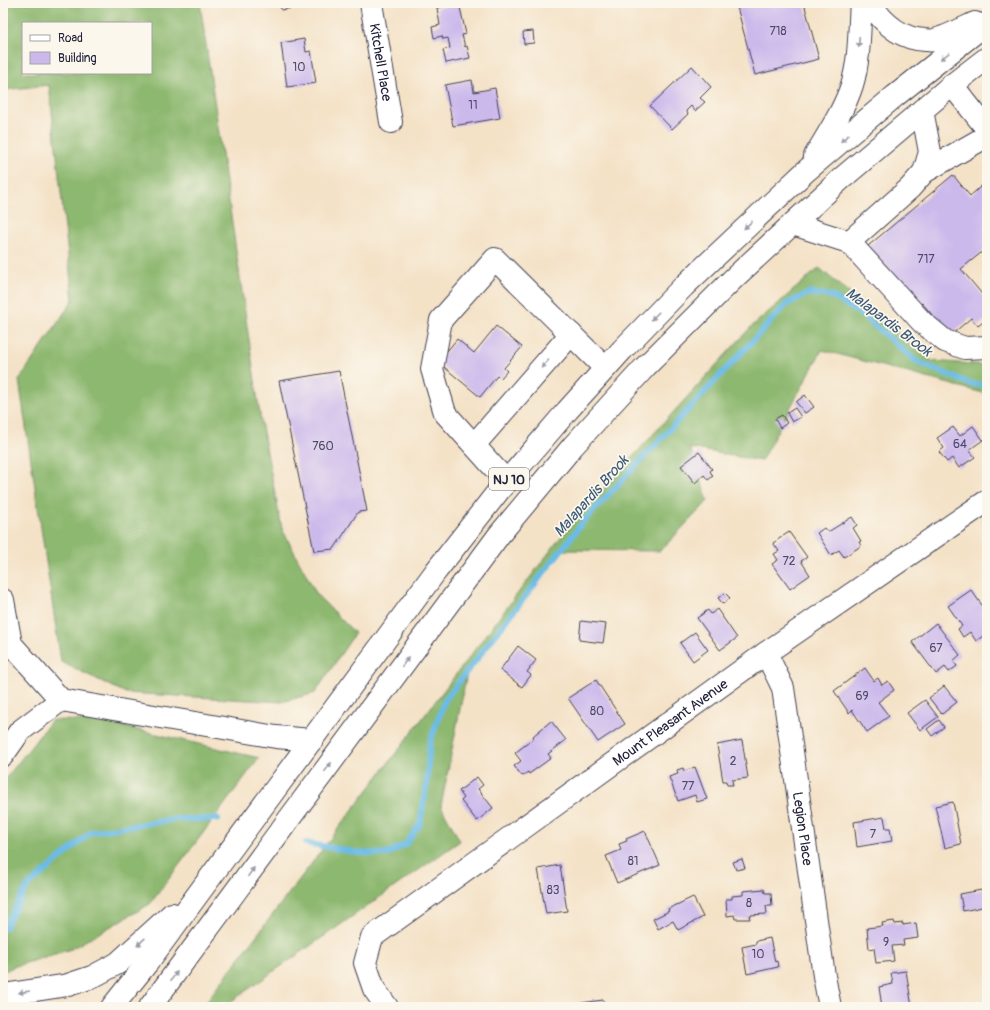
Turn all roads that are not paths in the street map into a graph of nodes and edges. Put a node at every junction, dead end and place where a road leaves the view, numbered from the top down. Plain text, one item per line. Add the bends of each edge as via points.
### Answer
1 (371, 3) edge
2 (861, 3) edge
3 (870, 3) edge
4 (987, 18) edge
5 (987, 23) edge
6 (987, 58) edge
7 (952, 86) junction
8 (922, 110) junction
9 (391, 122) dead end
10 (987, 129) edge
11 (987, 136) edge
12 (806, 171) junction
13 (924, 172) junction
14 (793, 224) junction
15 (849, 242) junction
16 (571, 334) junction
17 (987, 347) edge
18 (605, 368) junction
19 (474, 445) junction
20 (507, 482) junction
21 (987, 501) edge
22 (3, 600) edge
23 (766, 653) junction
24 (61, 700) junction
25 (312, 740) junction
26 (3, 756) edge
27 (211, 878) junction
28 (3, 995) edge
29 (112, 1007) edge
30 (150, 1007) edge
31 (387, 1007) edge
32 (830, 1007) edge

1 - 9 main road, Kitchell Place
2 -> 12 main road via 858,54 852,86 838,118
3 - 4 main road via 878,16 889,26 915,39 934,40
5 -> 12 main road, NJ 10
6 - 7 main road, NJ 10
7 - 8 main road, NJ 10
7 - 10 main road
8 - 13 main road via 930,152
8 - 14 main road, NJ 10
11 - 13 main road
12 -> 18 main road, NJ 10 via 684,286
13 - 15 main road via 910,188
14 - 15 main road
30 -> 14 main road, NJ 10 via 504,529 573,446 645,367 734,278
15 - 17 main road via 922,322 945,341 965,348
16 - 18 main road
16 -> 19 main road
16 - 19 main road via 495,258 441,320 432,370 445,413
18 - 20 main road, NJ 10
19 - 20 main road
20 - 25 main road, NJ 10 via 436,571
21 - 23 main road, Mount Pleasant Avenue
22 - 24 main road via 11,644
23 - 31 main road, Mount Pleasant Avenue via 372,937 365,963 374,989
23 - 32 main road, Legion Place via 783,688
24 - 25 main road via 276,737
24 - 26 main road via 20,731
25 - 27 main road, NJ 10
27 -> 28 main road via 118,963 92,978 68,985
27 - 29 main road, NJ 10

